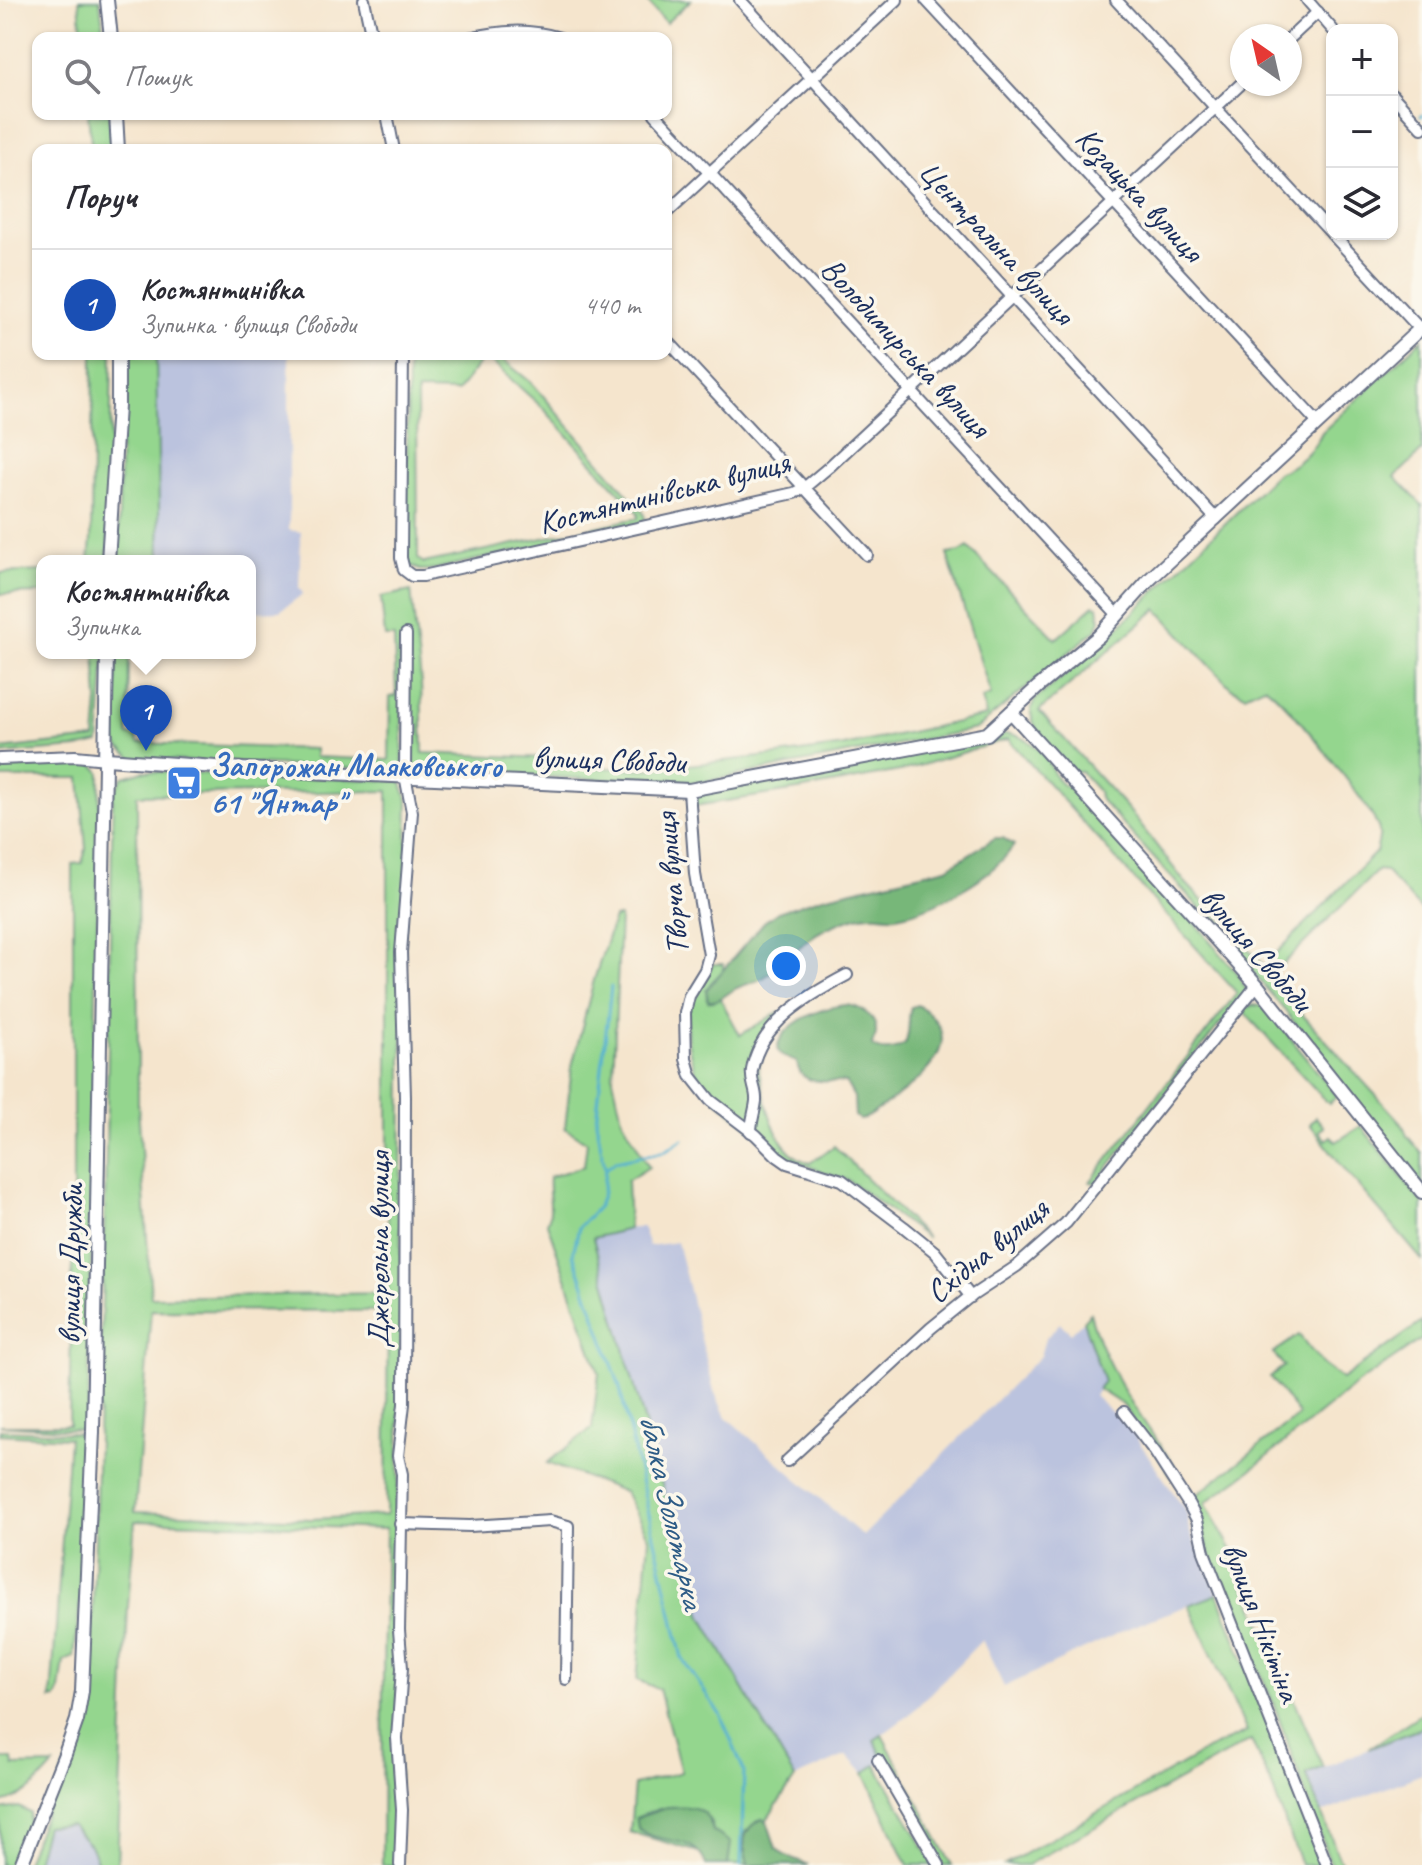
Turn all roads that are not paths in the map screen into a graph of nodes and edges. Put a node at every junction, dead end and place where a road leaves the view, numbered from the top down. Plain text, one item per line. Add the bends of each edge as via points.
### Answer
1 (107, 0) edge
2 (364, 0) edge
3 (740, 0) edge
4 (897, 0) edge
5 (926, 0) edge
6 (1116, 0) edge
7 (1307, 0) edge
8 (1318, 12) junction
9 (1328, 24) edge
10 (1302, 27) edge
11 (110, 32) edge
12 (371, 32) edge
13 (502, 32) edge
14 (540, 32) edge
15 (813, 78) junction
16 (1230, 95) edge
17 (1393, 96) edge
18 (1216, 108) junction
19 (118, 120) edge
20 (388, 120) edge
21 (661, 120) edge
22 (1422, 128) edge
23 (118, 144) edge
24 (393, 144) edge
25 (710, 173) junction
26 (1113, 203) junction
27 (672, 208) edge
28 (1326, 227) edge
29 (1338, 240) edge
30 (1011, 297) junction
31 (1421, 328) edge
32 (672, 345) edge
33 (118, 360) edge
34 (403, 360) edge
35 (910, 390) junction
36 (1317, 422) junction
37 (804, 488) junction
38 (1216, 519) junction
39 (108, 555) edge
40 (867, 555) dead end
41 (1118, 615) junction
42 (406, 634) dead end
43 (107, 659) edge
44 (1011, 712) junction
45 (0, 759) edge
46 (107, 759) junction
47 (405, 775) junction
48 (689, 790) junction
49 (847, 975) dead end
50 (1257, 985) junction
51 (751, 1132) junction
52 (1422, 1192) edge
53 (971, 1297) junction
54 (1124, 1412) dead end
55 (787, 1461) dead end
56 (400, 1524) junction
57 (566, 1679) dead end
58 (878, 1760) dead end
59 (21, 1865) edge
60 (400, 1865) edge
61 (939, 1865) edge
62 (1327, 1865) edge

1 - 11 street
2 - 12 street
3 - 15 street, Центральна вулиця
4 - 15 street
5 - 26 street, Козацька вулиця
6 - 18 street
7 - 8 street
8 - 9 street
8 - 10 street
13 - 14 street
15 - 25 street
15 - 30 street, Центральна вулиця
16 - 18 street, Костянтинівська вулиця
17 - 22 street
18 - 26 street, Костянтинівська вулиця
18 - 28 street
19 - 23 street
20 - 24 street
21 - 25 street, Володимирська вулиця
25 - 27 street
25 - 35 street, Володимирська вулиця
26 - 30 street, Костянтинівська вулиця
26 - 36 street, Козацька вулиця
29 - 31 street
30 - 35 street, Костянтинівська вулиця
30 - 38 street, Центральна вулиця
31 - 36 street, вулиця Свободи
32 - 37 street
33 - 39 street
34 - 37 street, Костянтинівська вулиця via 401,558 412,576
35 - 37 street, Костянтинівська вулиця
35 - 41 street, Володимирська вулиця
36 - 38 street, вулиця Свободи
37 - 40 street
38 - 41 street, вулиця Свободи
41 - 44 street, вулиця Свободи
42 - 47 street, Джерельна вулиця
43 - 46 street, вулиця Дружби
44 - 48 street, вулиця Свободи via 987,734
44 - 50 street, вулиця Свободи
45 - 46 street, вулиця Свободи
46 - 47 street, вулиця Свободи
46 - 59 street, вулиця Дружби via 93,1432 82,1691 77,1720
47 - 48 street, вулиця Свободи
47 - 56 street, Джерельна вулиця via 412,812 401,952 405,1097
48 - 51 street, Творча вулиця via 695,874 709,955 685,1013 686,1059 703,1093
49 - 51 street via 787,1013 762,1043 752,1069 756,1100
50 - 52 street, вулиця Свободи
50 - 53 street, Східна вулиця via 1066,1223
51 - 53 street, Творча вулиця via 787,1163 851,1185 935,1252
53 - 55 street, Східна вулиця
54 - 62 street, вулиця Нікітіна via 1197,1520 1204,1552
56 - 57 street via 550,1521 568,1526
56 - 60 street, Джерельна вулиця
58 - 61 street

